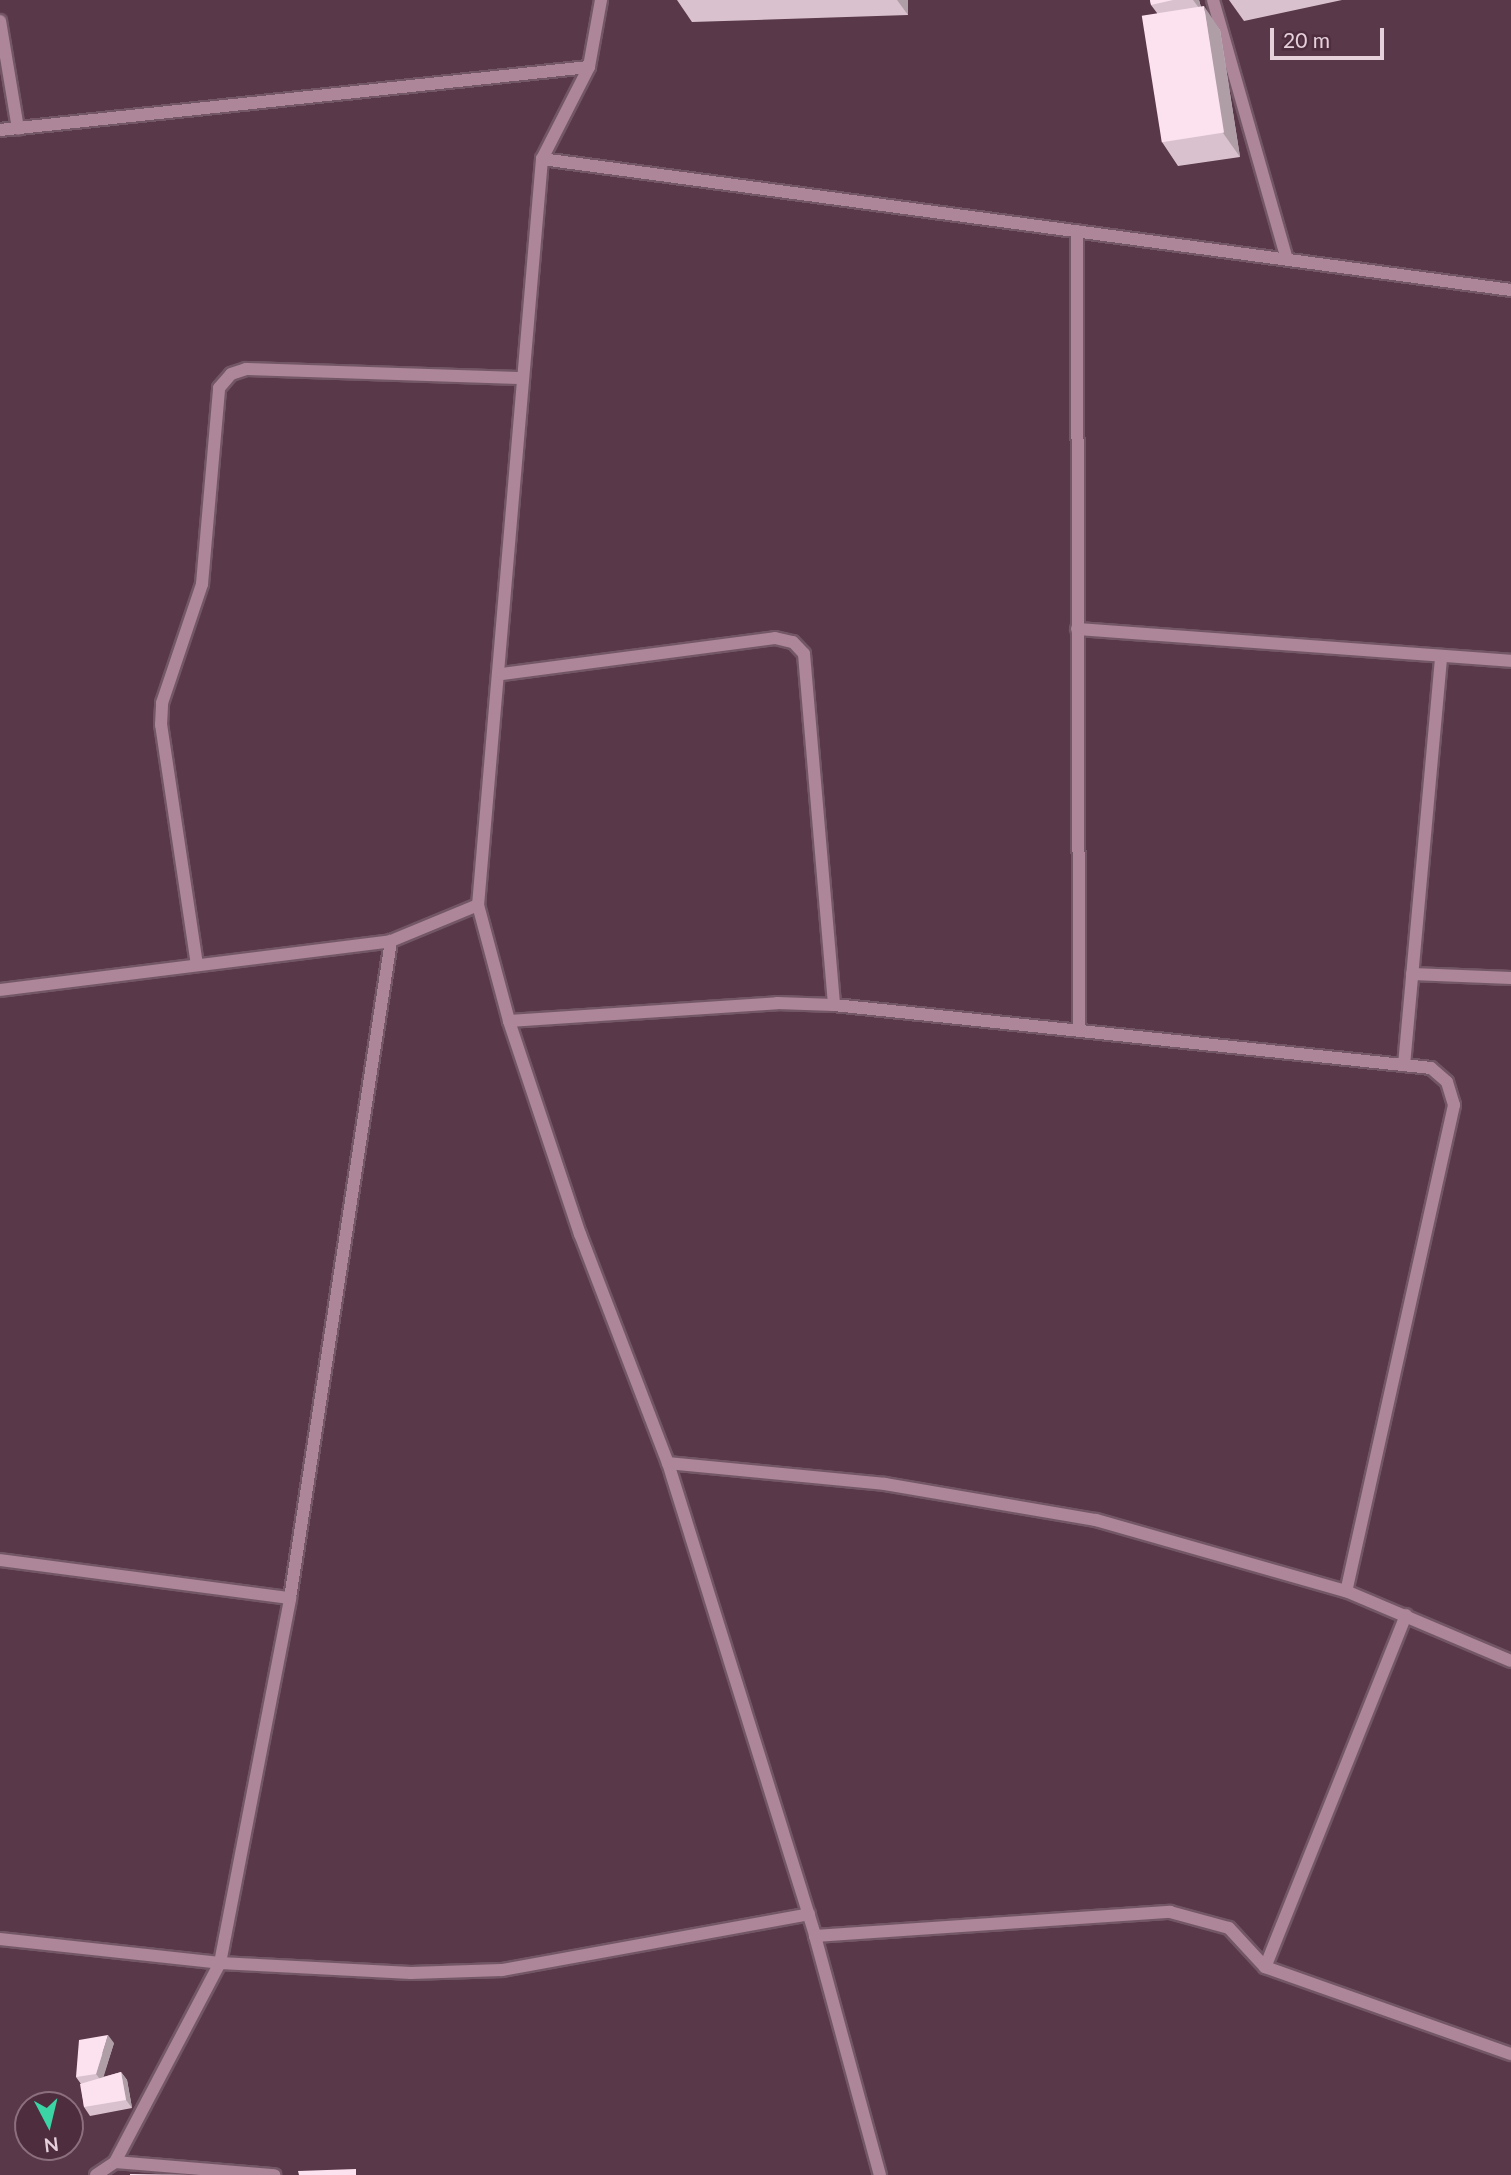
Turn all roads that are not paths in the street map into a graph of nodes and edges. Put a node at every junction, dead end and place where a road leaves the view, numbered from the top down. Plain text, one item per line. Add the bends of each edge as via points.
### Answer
1 (601, 0) edge
2 (1213, 0) edge
3 (0, 20) edge
4 (589, 67) junction
5 (18, 129) junction
6 (0, 130) edge
7 (542, 159) junction
8 (1077, 231) junction
9 (1287, 259) junction
10 (1511, 290) edge
11 (520, 378) junction
12 (1077, 629) junction
13 (1441, 657) junction
14 (1511, 661) edge
15 (502, 674) junction
16 (478, 905) junction
17 (391, 942) junction
18 (197, 965) junction
19 (1412, 974) junction
20 (1511, 978) edge
21 (0, 989) edge
22 (834, 1005) junction
23 (509, 1021) junction
24 (1079, 1029) junction
25 (1404, 1065) junction
26 (668, 1463) junction
27 (0, 1560) edge
28 (1346, 1591) junction
29 (290, 1598) junction
30 (1406, 1615) junction
31 (1511, 1661) edge
32 (809, 1914) junction
33 (815, 1936) junction
34 (0, 1939) edge
35 (220, 1963) junction
36 (1265, 1967) junction
37 (1511, 2054) edge
38 (115, 2162) junction
39 (96, 2175) edge
40 (274, 2175) edge
41 (880, 2175) edge

1 - 4 street
2 - 9 street
3 - 5 street
4 - 5 street
4 - 7 street
5 - 6 street
7 - 8 street
7 - 11 street
8 - 9 street
8 - 12 street
9 - 10 street
11 - 15 street
11 - 18 street via 246,369 230,374 219,388 204,574 162,703 161,725
12 - 13 street
12 - 24 street
13 - 14 street
13 - 19 street
15 - 16 street
15 - 22 street via 775,638 793,642 804,654
16 - 17 street
16 - 23 street
17 - 18 street
17 - 29 street
18 - 21 street
19 - 20 street
19 - 25 street
22 - 23 street via 778,1003
22 - 24 street
23 - 26 street via 580,1234
24 - 25 street
25 - 28 street via 1431,1068 1447,1082 1454,1105
26 - 28 street via 885,1484 1096,1520
26 - 32 street
27 - 29 street
28 - 30 street
29 - 35 street
30 - 31 street
30 - 36 street
32 - 33 street
32 - 35 street via 502,1970 411,1973
33 - 36 street via 1170,1912 1229,1928
33 - 41 street
34 - 35 street
35 - 38 street
36 - 37 street
38 - 39 street
38 - 40 street

